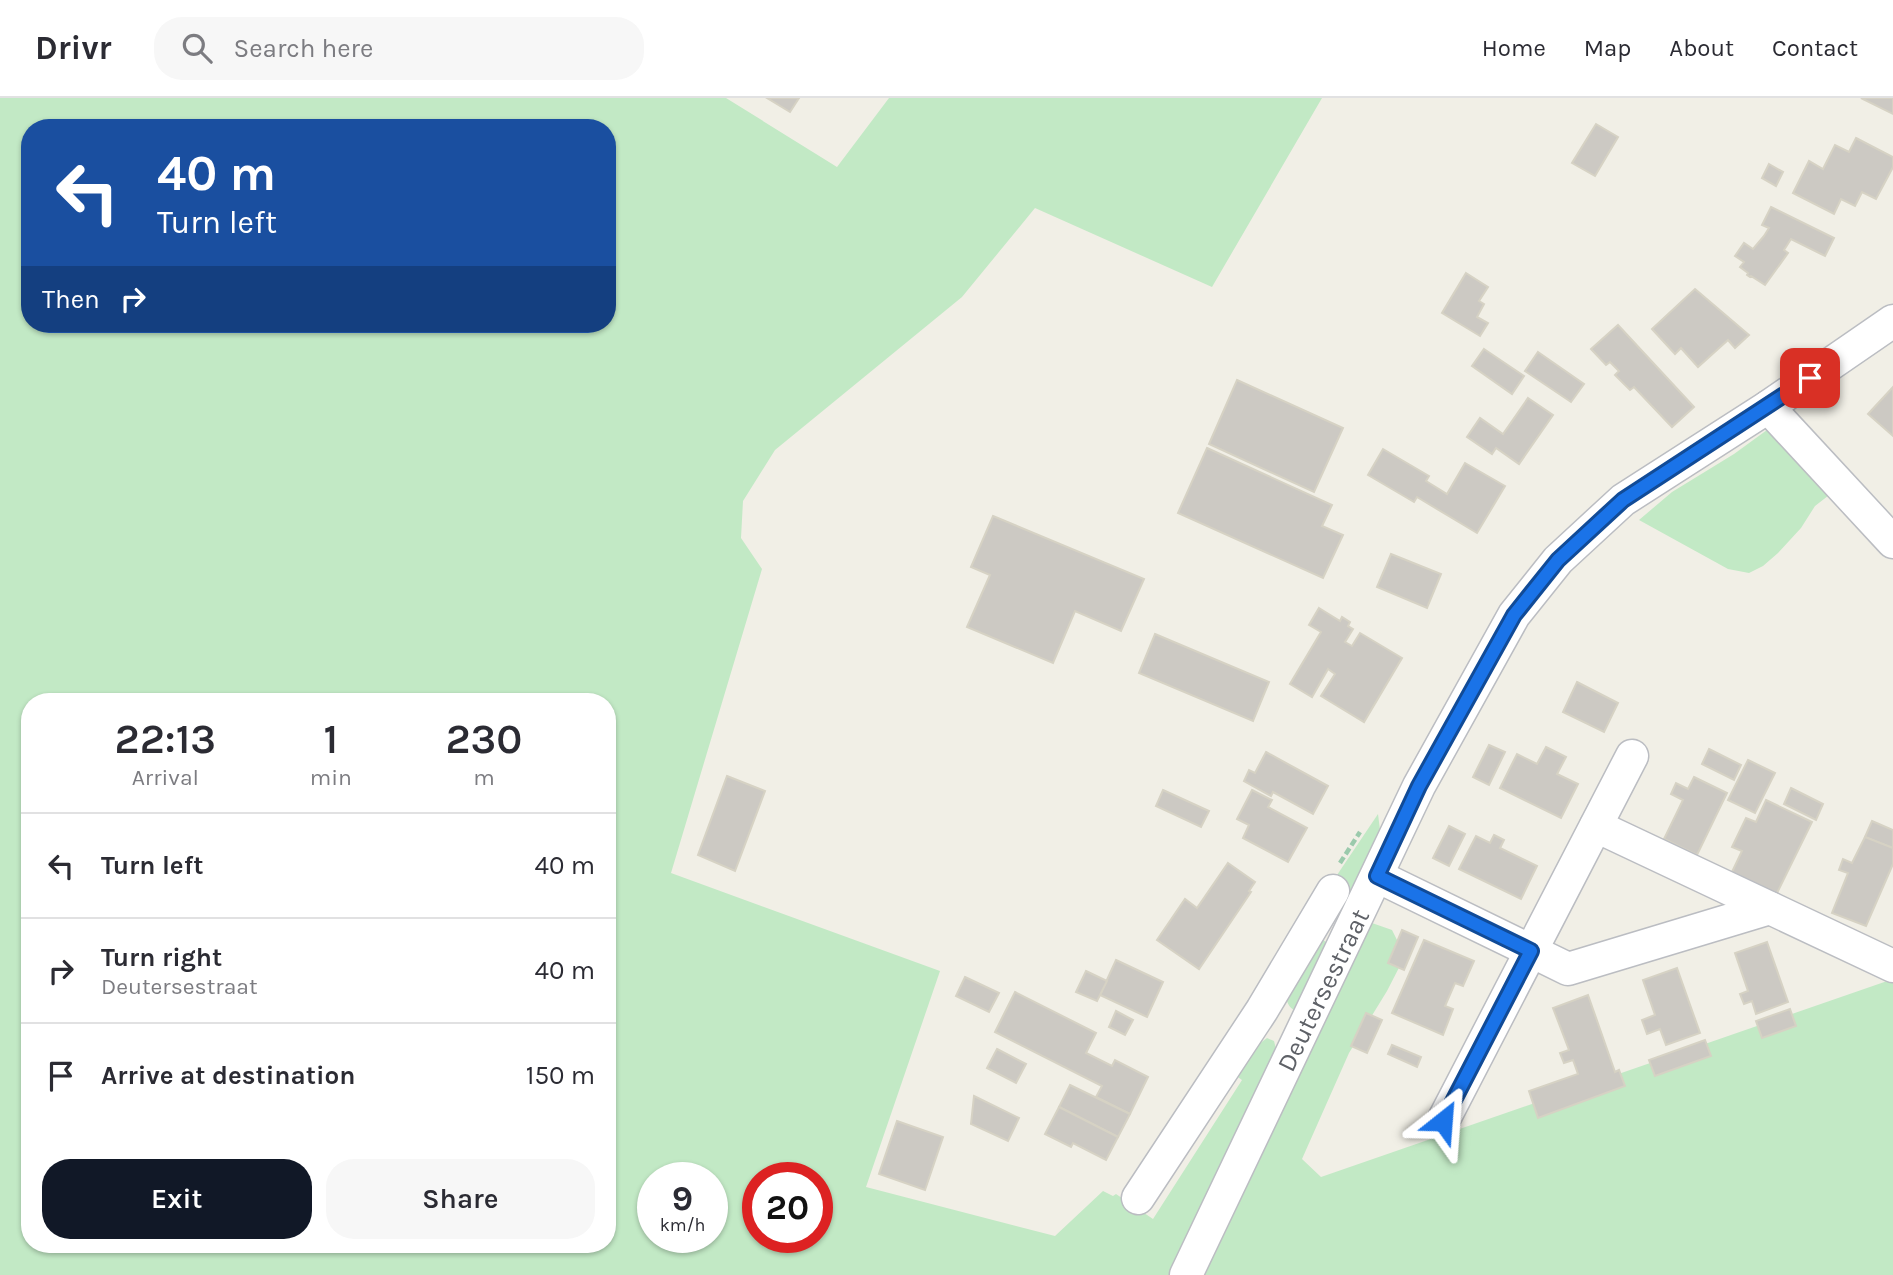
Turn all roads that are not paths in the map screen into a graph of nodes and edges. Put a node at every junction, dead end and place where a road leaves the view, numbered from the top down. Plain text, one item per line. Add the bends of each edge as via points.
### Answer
1 (1893, 321) edge
2 (1769, 407) junction
3 (1893, 542) edge
4 (1632, 756) dead end
5 (1596, 826) junction
6 (1377, 876) junction
7 (1333, 891) dead end
8 (1770, 908) junction
9 (1531, 951) junction
10 (1893, 966) edge
11 (1262, 1010) junction
12 (1305, 1028) junction
13 (1443, 1121) dead end
14 (1138, 1198) dead end
15 (1186, 1275) edge

1 - 2 street, Deutersestraat
2 - 3 street
2 - 6 street, Deutersestraat via 1623,500 1558,560 1514,615 1419,786
4 - 5 street
5 - 8 street
5 - 9 street
6 - 9 street
6 - 12 street, Deutersestraat
7 - 11 street
8 - 9 street via 1568,969
8 - 10 street
9 - 13 street
11 - 12 street
11 - 14 street
12 - 15 street, Deutersestraat

